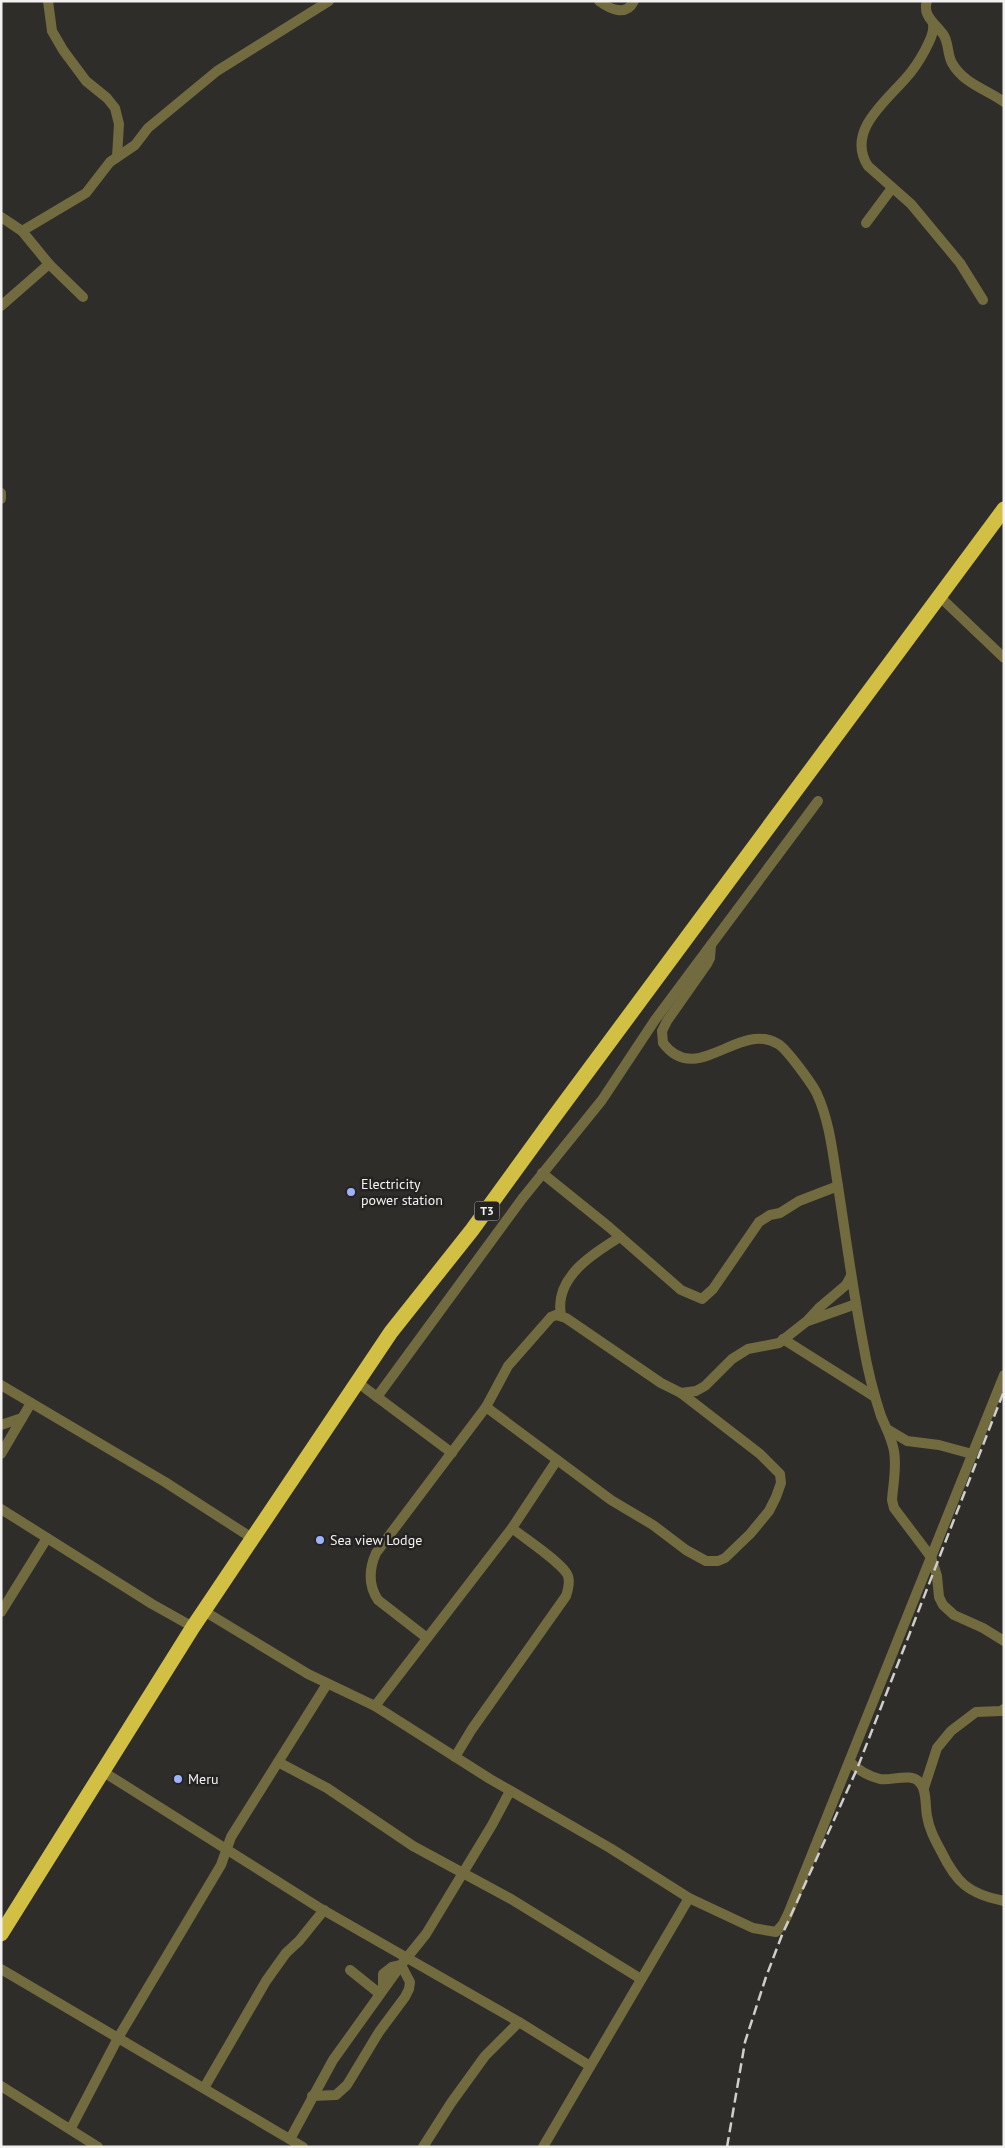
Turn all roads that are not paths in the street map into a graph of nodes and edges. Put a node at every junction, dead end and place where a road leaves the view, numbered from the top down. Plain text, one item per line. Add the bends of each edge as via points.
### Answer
1 (48, 1) edge
2 (328, 1) edge
3 (599, 1) edge
4 (634, 1) edge
5 (927, 1) edge
6 (933, 24) junction
7 (1004, 102) edge
8 (117, 157) junction
9 (892, 188) junction
10 (1, 217) edge
11 (866, 223) dead end
12 (22, 230) junction
13 (49, 264) junction
14 (83, 297) dead end
15 (983, 300) dead end
16 (1, 306) edge
17 (1, 494) edge
18 (1, 499) edge
19 (1004, 509) edge
20 (939, 596) junction
21 (1004, 658) edge
22 (818, 801) dead end
23 (711, 945) junction
24 (542, 1173) junction
25 (838, 1186) junction
26 (620, 1237) junction
27 (851, 1276) junction
28 (856, 1304) junction
29 (561, 1315) junction
30 (807, 1321) junction
31 (783, 1339) junction
32 (1004, 1375) edge
33 (357, 1382) junction
34 (1, 1385) edge
35 (681, 1394) junction
36 (377, 1397) junction
37 (876, 1397) junction
38 (31, 1403) junction
39 (486, 1407) junction
40 (22, 1418) junction
41 (1, 1425) edge
42 (887, 1429) junction
43 (452, 1453) junction
44 (1, 1454) edge
45 (972, 1454) junction
46 (557, 1460) junction
47 (1, 1509) edge
48 (512, 1528) junction
49 (47, 1538) junction
50 (252, 1538) junction
51 (931, 1556) junction
52 (204, 1611) junction
53 (1, 1612) edge
54 (193, 1627) junction
55 (427, 1638) junction
56 (1004, 1641) edge
57 (327, 1684) junction
58 (375, 1706) junction
59 (1004, 1710) edge
60 (455, 1757) junction
61 (278, 1762) junction
62 (850, 1762) junction
63 (932, 1762) junction
64 (102, 1770) junction
65 (911, 1777) junction
66 (924, 1788) junction
67 (510, 1791) junction
68 (226, 1848) junction
69 (462, 1873) junction
70 (689, 1898) junction
71 (1004, 1901) edge
72 (324, 1910) junction
73 (1, 1934) edge
74 (404, 1961) junction
75 (1, 1969) edge
76 (350, 1970) dead end
77 (641, 1979) junction
78 (382, 1992) junction
79 (519, 2022) junction
80 (118, 2038) junction
81 (590, 2066) junction
82 (1, 2086) edge
83 (204, 2088) junction
84 (312, 2096) junction
85 (71, 2128) junction
86 (290, 2139) junction
87 (98, 2147) edge
88 (303, 2147) edge
89 (423, 2147) edge
90 (543, 2147) edge

1 - 8 street via 52,31 63,50 86,81 114,108 119,124
2 - 8 street via 222,68
3 - 4 street via 613,10 623,10
5 - 6 street via 925,7
6 - 7 street via 944,36 951,61 960,74
6 - 9 street via 932,34 918,64 881,103 862,139 865,162
8 - 12 street via 86,193
9 - 11 street
9 - 15 street via 911,204 950,250
10 - 12 street
12 - 13 street
13 - 14 street
13 - 16 street
17 - 18 street
19 - 20 highway, T3
20 - 21 street
20 - 33 highway, T3
22 - 23 street
23 - 24 street via 602,1100
23 - 25 street via 707,964 662,1031 663,1043 692,1060 752,1039 779,1044 817,1092
24 - 26 street
24 - 36 street
25 - 26 street via 759,1222 719,1281 702,1299 672,1284
25 - 27 street
26 - 29 street via 597,1251 566,1282 558,1303
27 - 28 street
27 - 30 street via 846,1285
28 - 30 street
28 - 37 street
29 - 35 street
29 - 39 street via 551,1317 508,1366
30 - 31 street
31 - 35 street via 779,1343 748,1349 732,1359 705,1386
31 - 37 street
32 - 45 street
33 - 36 street
33 - 50 highway, T3
34 - 38 street
35 - 46 street via 760,1454 780,1474 781,1484 769,1511 725,1558 712,1562 696,1556
36 - 43 street
37 - 42 street
38 - 40 street
38 - 50 street
39 - 43 street
39 - 46 street
40 - 41 street
40 - 44 street
42 - 45 street via 907,1441 939,1444
42 - 51 street via 895,1454 894,1508
43 - 55 street via 376,1553 370,1571 373,1592 378,1600
45 - 51 street
46 - 48 street
47 - 49 street
48 - 55 street
48 - 60 street via 562,1568 569,1577 568,1591
49 - 53 street
49 - 54 street
50 - 52 highway, T3
51 - 56 street via 943,1605 954,1615
51 - 62 street
52 - 54 highway, T3
52 - 57 street
54 - 64 highway, T3
55 - 58 street
57 - 58 street
57 - 61 street
58 - 60 street
59 - 63 street via 976,1712 966,1718 937,1748
60 - 67 street
61 - 68 street
61 - 69 street via 327,1788 412,1846
62 - 65 street via 880,1779
62 - 70 street via 788,1914 776,1932 752,1928
63 - 65 street
63 - 66 street
64 - 68 street
64 - 73 highway, T3
65 - 66 street
66 - 71 street via 929,1828 954,1876 982,1895
67 - 69 street
67 - 70 street
68 - 72 street
68 - 80 street via 221,1865
69 - 74 street via 426,1934
69 - 77 street
70 - 77 street
72 - 74 street
72 - 83 street via 266,1981
74 - 78 street
74 - 79 street
74 - 84 street via 410,1982 406,1997 379,2032 347,2085 336,2095
75 - 80 street
76 - 78 street
77 - 81 street
78 - 84 street via 333,2060
79 - 81 street
79 - 89 street via 485,2056
80 - 83 street
80 - 85 street
81 - 90 street
82 - 85 street
83 - 86 street
84 - 86 street
85 - 87 street
86 - 88 street

